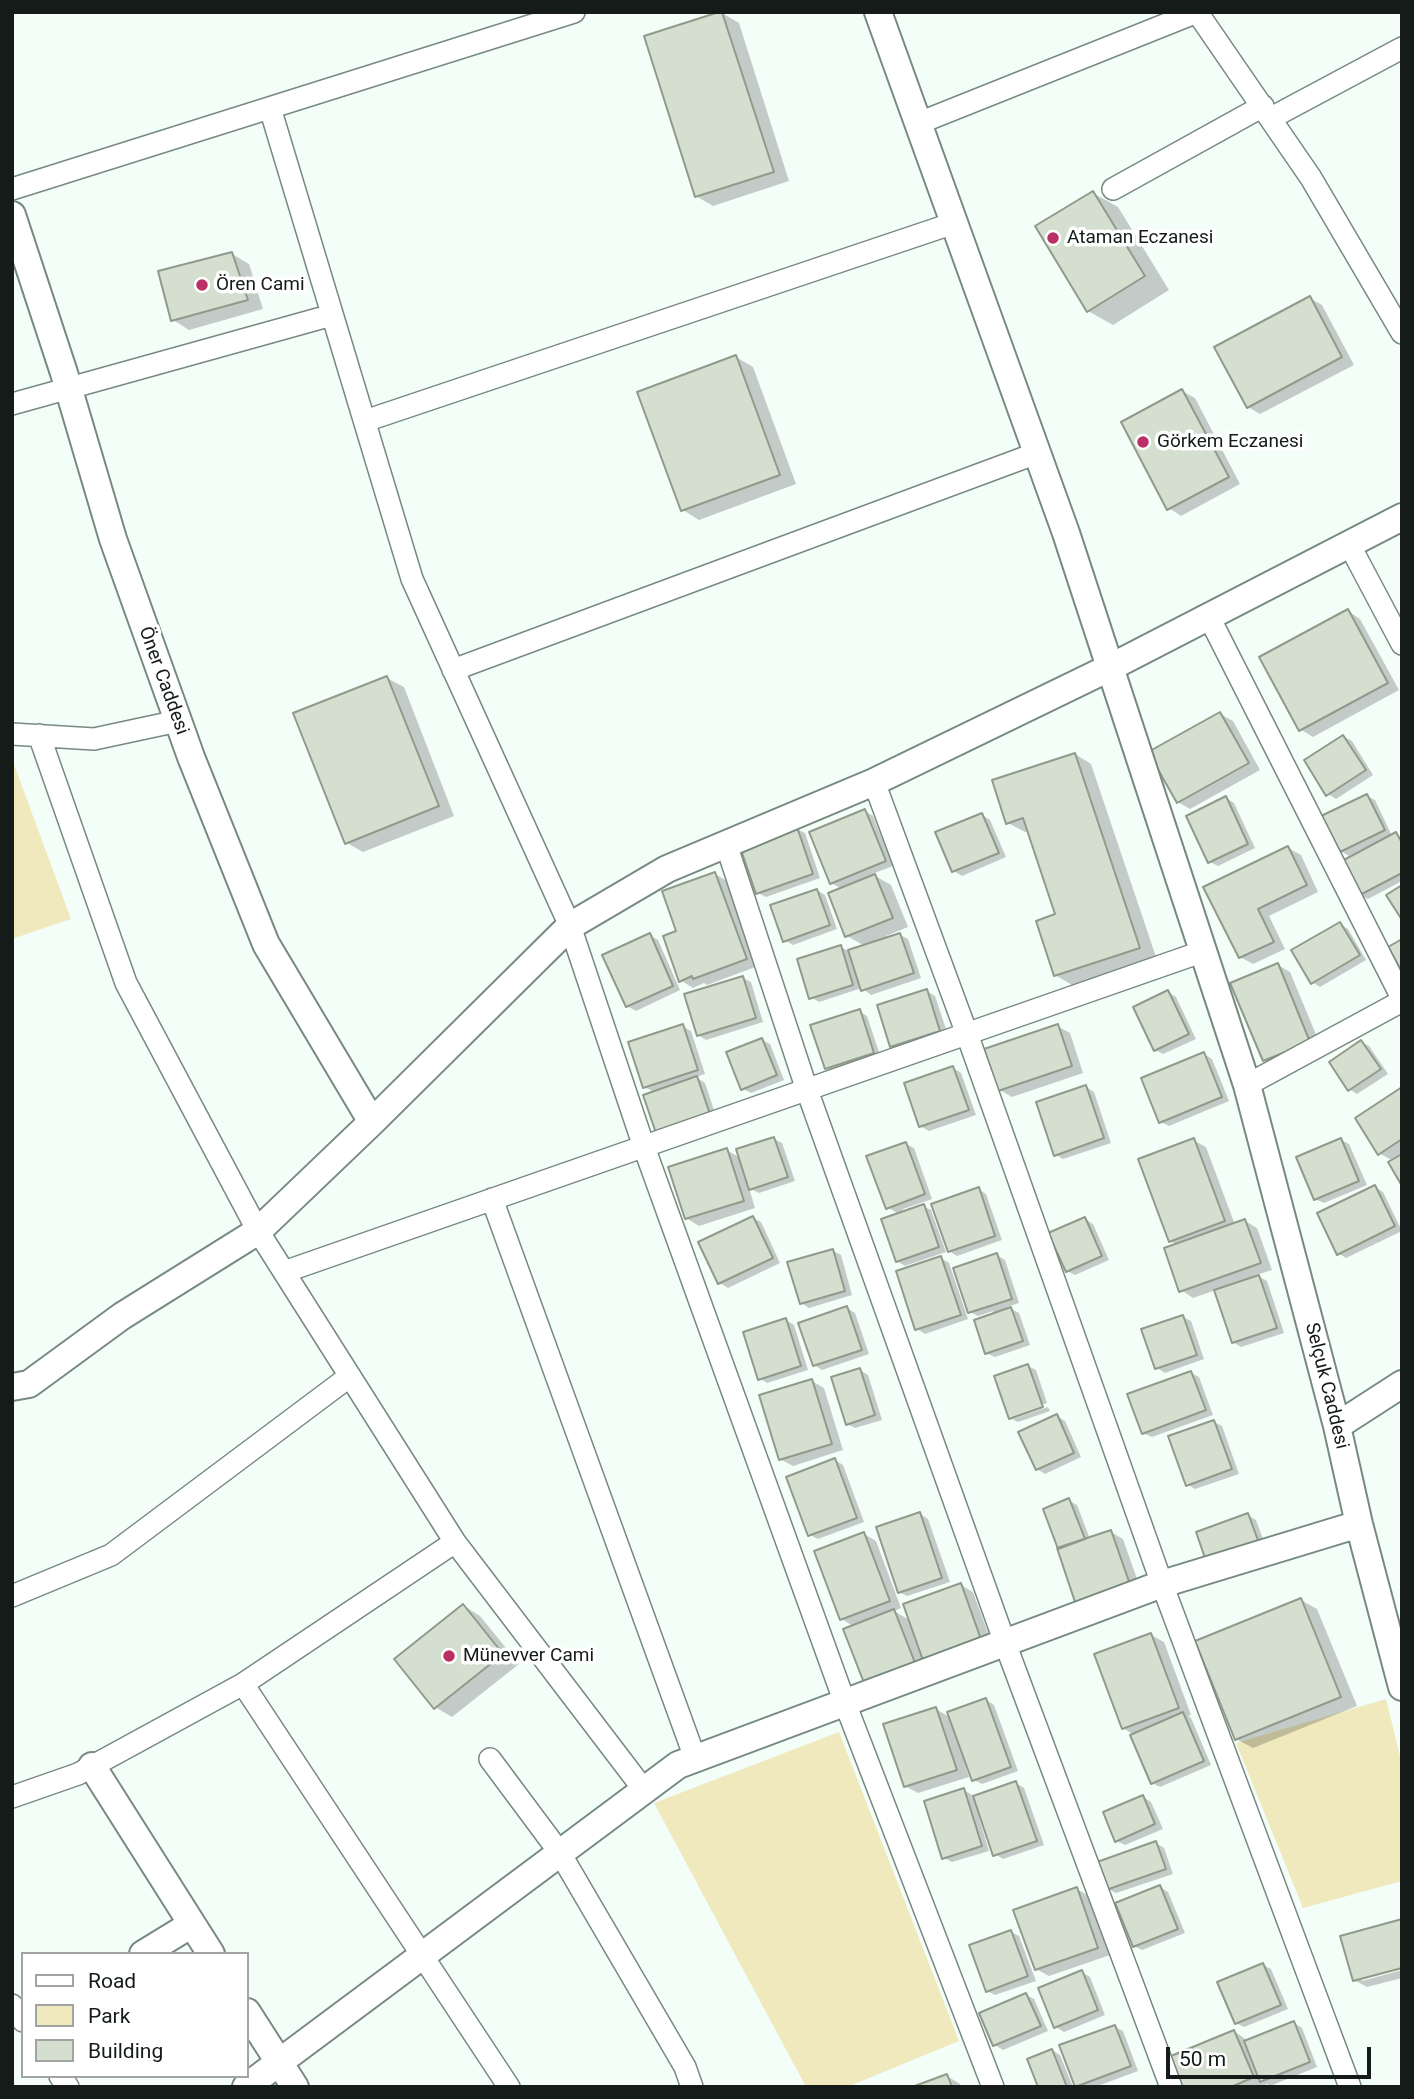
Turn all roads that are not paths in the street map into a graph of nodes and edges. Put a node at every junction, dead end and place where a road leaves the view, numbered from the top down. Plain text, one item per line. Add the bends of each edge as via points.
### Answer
1 (574, 12) edge
2 (878, 12) edge
3 (1197, 12) edge
4 (1402, 48) edge
5 (270, 108) junction
6 (1267, 112) junction
7 (919, 123) junction
8 (12, 189) edge
9 (1113, 189) dead end
10 (12, 215) edge
11 (954, 223) junction
12 (332, 315) junction
13 (1400, 326) edge
14 (69, 389) junction
15 (12, 404) edge
16 (365, 421) junction
17 (1037, 453) junction
18 (1402, 517) edge
19 (1349, 544) junction
20 (1208, 615) junction
21 (1402, 644) edge
22 (1111, 667) junction
23 (453, 670) junction
24 (178, 721) junction
25 (12, 734) edge
26 (39, 735) junction
27 (874, 782) junction
28 (726, 844) junction
29 (570, 926) junction
30 (1204, 951) junction
31 (1402, 1000) edge
32 (967, 1034) junction
33 (1247, 1085) junction
34 (807, 1090) junction
35 (372, 1122) junction
36 (644, 1147) junction
37 (492, 1199) junction
38 (258, 1231) junction
39 (284, 1272) junction
40 (350, 1376) junction
41 (1402, 1384) edge
42 (12, 1387) edge
43 (1337, 1426) junction
44 (1359, 1524) junction
45 (455, 1542) junction
46 (1162, 1584) junction
47 (12, 1596) edge
48 (1005, 1643) junction
49 (243, 1684) junction
50 (1402, 1687) edge
51 (845, 1703) junction
52 (695, 1758) junction
53 (490, 1759) dead end
54 (92, 1766) junction
55 (644, 1790) junction
56 (12, 1797) edge
57 (560, 1853) junction
58 (192, 1924) junction
59 (146, 1952) edge
60 (210, 1952) edge
61 (421, 1956) junction
62 (248, 2014) edge
63 (279, 2062) junction
64 (246, 2087) edge
65 (295, 2087) edge
66 (509, 2087) edge
67 (692, 2087) edge
68 (993, 2087) edge
69 (1171, 2087) edge
70 (1350, 2087) edge

1 - 5 street
2 - 7 street, Selçuk Caddesi
3 - 6 street
3 - 7 street
4 - 6 street
5 - 8 street
5 - 12 street
6 - 9 street
6 - 13 street
7 - 11 street, Selçuk Caddesi
10 - 14 street, Öner Caddesi
11 - 16 street
11 - 17 street, Selçuk Caddesi
12 - 14 street
12 - 16 street
14 - 15 street
14 - 24 street, Öner Caddesi via 113,540
16 - 23 street via 412,579
17 - 22 street, Selçuk Caddesi
17 - 23 street
18 - 19 street
19 - 20 street
19 - 21 street
20 - 22 street
20 - 31 street
22 - 27 street
22 - 30 street, Selçuk Caddesi
23 - 29 street
24 - 26 street via 94,739
24 - 35 street, Öner Caddesi via 266,944
25 - 26 street
26 - 38 street via 126,983
27 - 28 street
27 - 32 street
28 - 29 street via 667,869
28 - 34 street
29 - 35 street
29 - 36 street
30 - 32 street
30 - 33 street, Selçuk Caddesi
31 - 33 street
32 - 34 street
32 - 46 street
33 - 43 street, Selçuk Caddesi
34 - 36 street
34 - 48 street
35 - 38 street
36 - 37 street
36 - 51 street
37 - 39 street
37 - 52 street
38 - 39 street
38 - 42 street via 122,1316 29,1384
39 - 40 street
40 - 45 street
40 - 47 street via 111,1555
41 - 43 street
43 - 44 street, Selçuk Caddesi
44 - 46 street
44 - 50 street, Selçuk Caddesi
45 - 49 street
45 - 55 street
46 - 48 street
46 - 70 street
48 - 51 street
48 - 69 street
49 - 54 street
49 - 61 street
51 - 52 street
51 - 68 street
52 - 55 street
53 - 57 street
54 - 56 street
54 - 58 street
55 - 57 street
57 - 61 street
57 - 67 street via 685,2067
58 - 59 street
58 - 60 street
61 - 63 street
61 - 66 street
62 - 63 street
63 - 64 street
63 - 65 street

